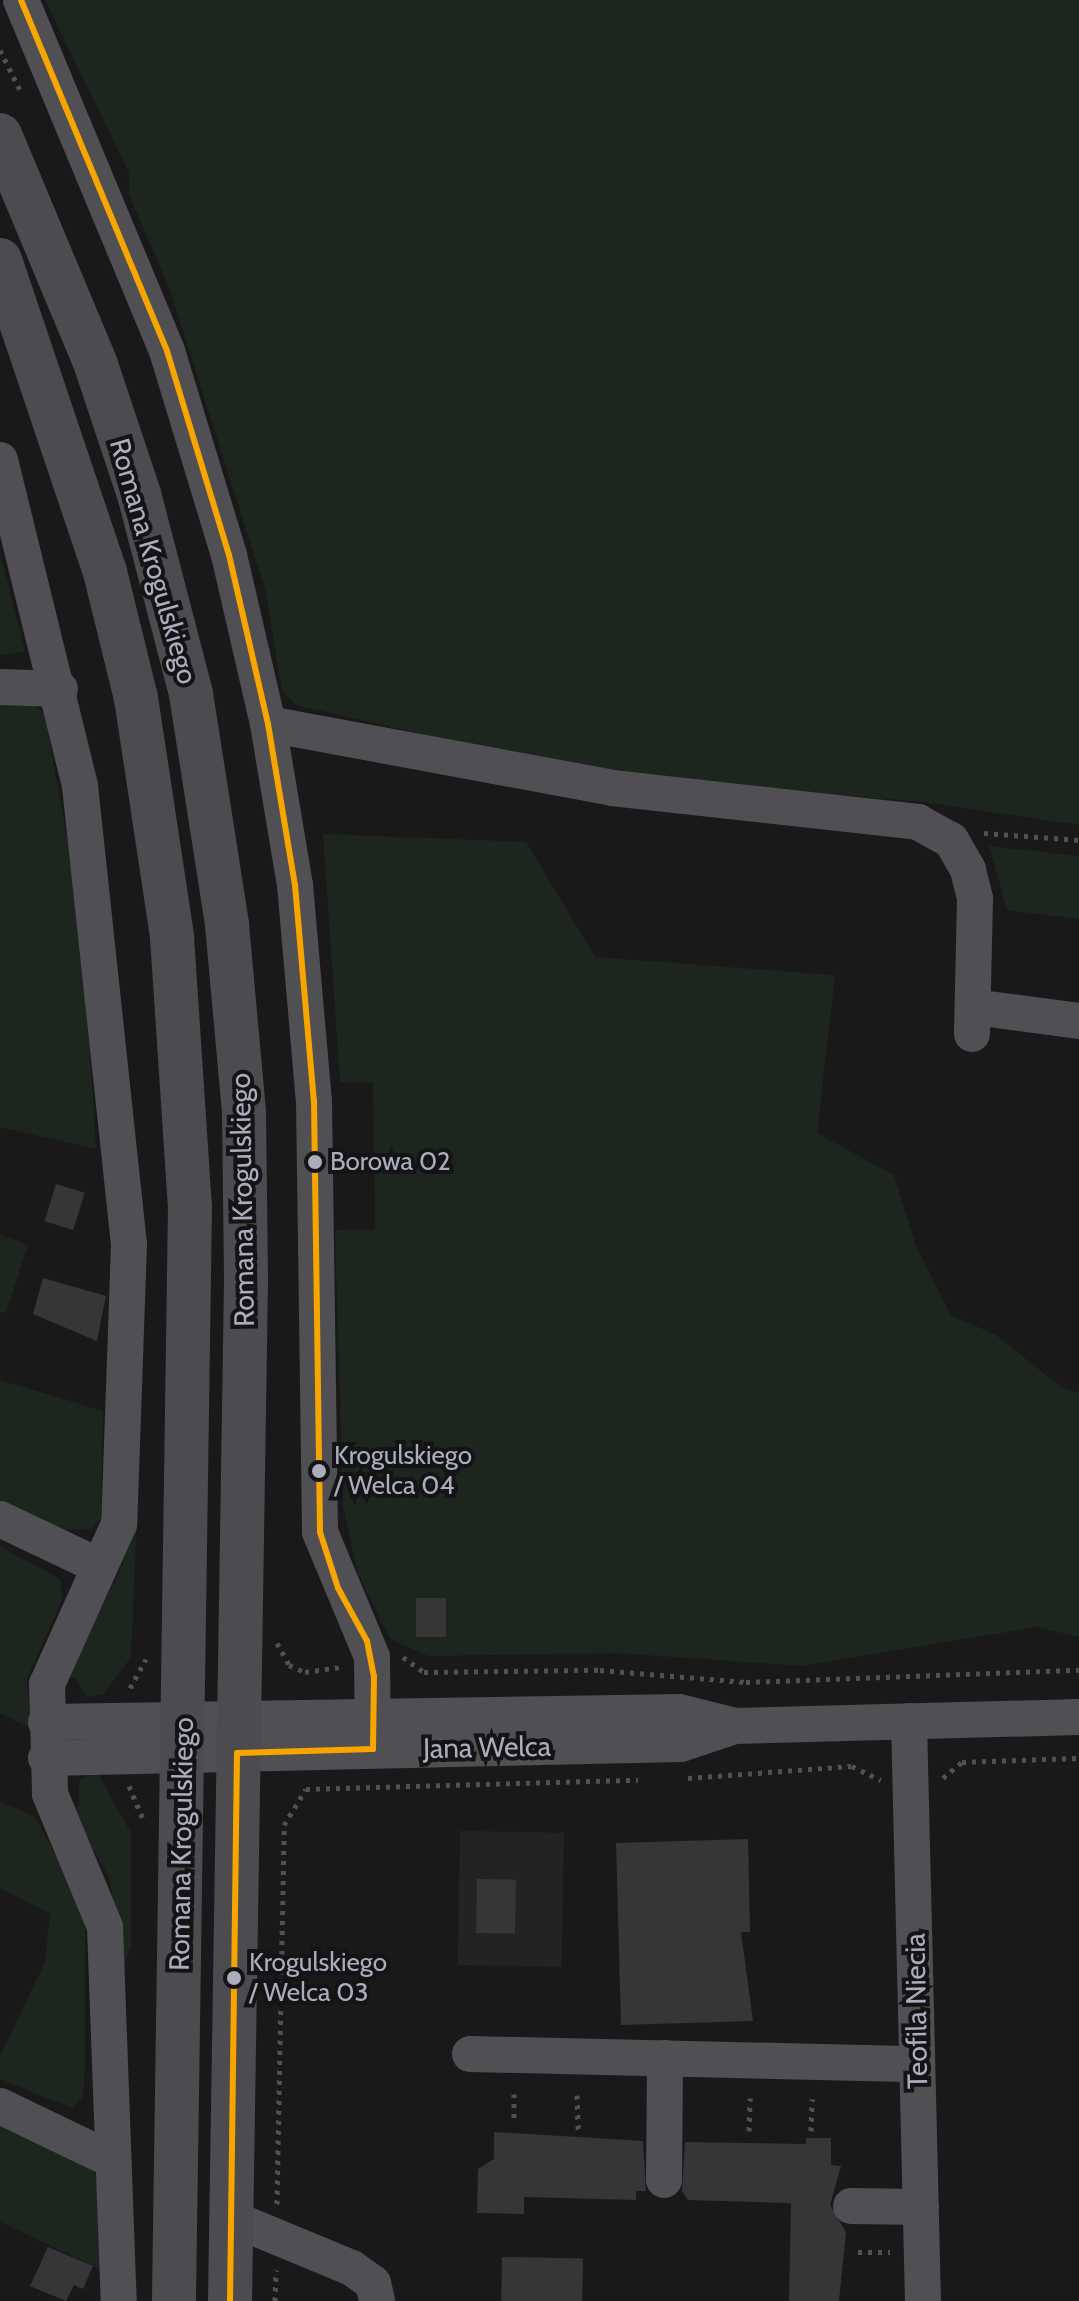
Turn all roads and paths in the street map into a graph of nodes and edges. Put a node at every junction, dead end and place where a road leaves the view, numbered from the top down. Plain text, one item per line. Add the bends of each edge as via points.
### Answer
1 (21, 0) edge
2 (0, 135) edge
3 (0, 260) edge
4 (0, 460) edge
5 (0, 687) edge
6 (60, 689) junction
7 (268, 724) junction
8 (951, 840) junction
9 (1079, 840) edge
10 (1079, 1021) edge
11 (0, 1519) edge
12 (99, 1566) junction
13 (396, 1653) dead end
14 (345, 1666) dead end
15 (1079, 1670) edge
16 (305, 1672) dead end
17 (1079, 1717) edge
18 (909, 1721) junction
19 (373, 1732) junction
20 (183, 1735) junction
21 (237, 1735) junction
22 (46, 1740) junction
23 (1079, 1758) edge
24 (306, 1777) dead end
25 (682, 1779) dead end
26 (652, 1780) dead end
27 (935, 1780) dead end
28 (897, 1782) dead end
29 (306, 1789) junction
30 (145, 1822) dead end
31 (137, 1823) dead end
32 (470, 2054) dead end
33 (665, 2058) junction
34 (917, 2064) junction
35 (514, 2094) dead end
36 (577, 2095) dead end
37 (750, 2098) dead end
38 (812, 2099) dead end
39 (0, 2106) edge
40 (514, 2122) dead end
41 (578, 2130) dead end
42 (749, 2131) dead end
43 (811, 2131) dead end
44 (112, 2160) junction
45 (664, 2180) dead end
46 (851, 2206) dead end
47 (921, 2207) junction
48 (231, 2218) junction
49 (277, 2223) dead end
50 (858, 2252) dead end
51 (897, 2252) dead end
52 (119, 2301) edge
53 (174, 2301) edge
54 (230, 2301) edge
55 (377, 2301) edge
56 (923, 2301) edge

1 - 7 street via 167,351 229,555
2 - 21 main road, Romana Krogulskiego via 90,351 139,494 191,694 210,802 244,1113
3 - 20 main road, Romana Krogulskiego via 105,572 136,698 172,937 190,1206
4 - 6 street
5 - 6 street
6 - 12 street via 101,930 130,1256 123,1502
7 - 8 street via 612,788 918,822
7 - 19 street via 295,885 314,1101 320,1532 372,1657
8 - 9 path via 968,832
8 - 10 street via 975,899 972,1020
11 - 12 street
12 - 22 street via 53,1658
13 - 15 path via 424,1672 600,1670 746,1682 1064,1675
14 - 16 path
17 - 18 street, Jana Welca
18 - 19 street, Jana Welca via 735,1726 679,1712
18 - 34 street, Teofila Niecia
19 - 21 street, Jana Welca
20 - 21 street, Jana Welca
20 - 22 street, Jana Welca
20 - 53 main road, Romana Krogulskiego
21 - 48 main road, Romana Krogulskiego
22 - 44 street via 59,1824 105,1927
23 - 27 path via 962,1762
24 - 29 path
25 - 28 path via 852,1766
26 - 29 path
29 - 49 path via 284,1825
30 - 31 path
32 - 33 street
33 - 34 street
33 - 45 street
34 - 47 street, Teofila Niecia
35 - 40 path
36 - 41 path
37 - 42 path
38 - 43 path
39 - 44 street
44 - 52 street
46 - 47 street
47 - 56 street, Teofila Niecia
48 - 54 main road, Romana Krogulskiego
48 - 55 street via 352,2268 373,2283
50 - 51 path

